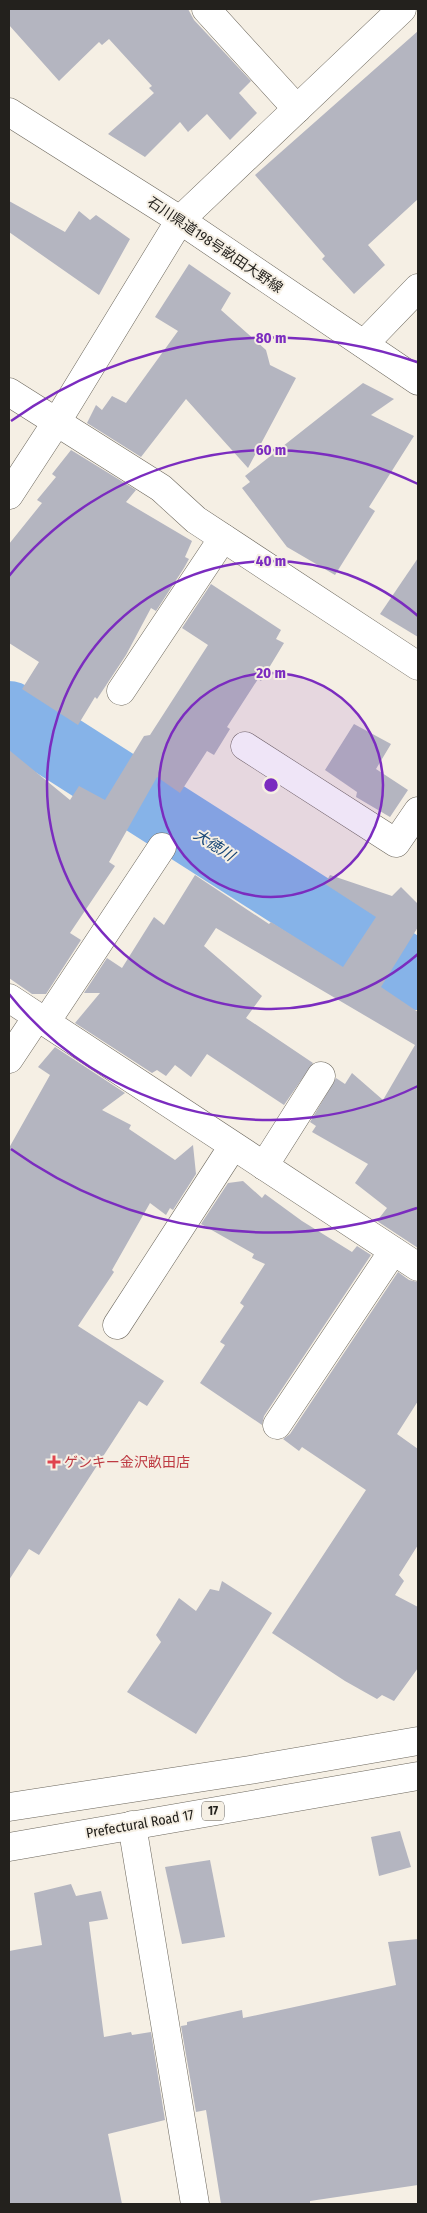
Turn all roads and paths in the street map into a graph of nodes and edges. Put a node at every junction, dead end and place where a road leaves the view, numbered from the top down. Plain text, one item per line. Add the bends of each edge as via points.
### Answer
1 (206, 9) edge
2 (402, 9) edge
3 (297, 109) junction
4 (9, 112) edge
5 (180, 220) junction
6 (418, 288) edge
7 (364, 344) junction
8 (418, 381) edge
9 (9, 392) edge
10 (56, 424) junction
11 (9, 495) edge
12 (224, 538) junction
13 (418, 666) edge
14 (121, 691) dead end
15 (245, 746) dead end
16 (418, 811) edge
17 (162, 847) dead end
18 (9, 998) edge
19 (41, 1020) junction
20 (9, 1059) edge
21 (321, 1076) dead end
22 (233, 1146) junction
23 (264, 1166) junction
24 (393, 1250) junction
25 (418, 1267) edge
26 (117, 1324) dead end
27 (277, 1425) dead end
28 (418, 1741) edge
29 (418, 1776) edge
30 (9, 1807) edge
31 (132, 1825) junction
32 (9, 1847) edge
33 (195, 2204) edge

1 - 3 street
2 - 3 street
3 - 5 street
4 - 5 street, 石川県道198号畝田大野線
5 - 7 street, 石川県道198号畝田大野線
5 - 10 street
6 - 7 street
7 - 8 street, 石川県道198号畝田大野線
9 - 10 street
10 - 11 street
10 - 12 street via 161,488 196,520
12 - 13 street
12 - 14 street
15 - 16 street via 396,842
17 - 19 street
18 - 19 street
19 - 20 street
19 - 22 street
21 - 23 street
22 - 23 street
22 - 26 street
23 - 24 street
24 - 25 street
24 - 27 street
28 - 30 street
29 - 31 street, Prefectural Road 17 / 17
31 - 32 street, Prefectural Road 17 / 17
31 - 33 street

